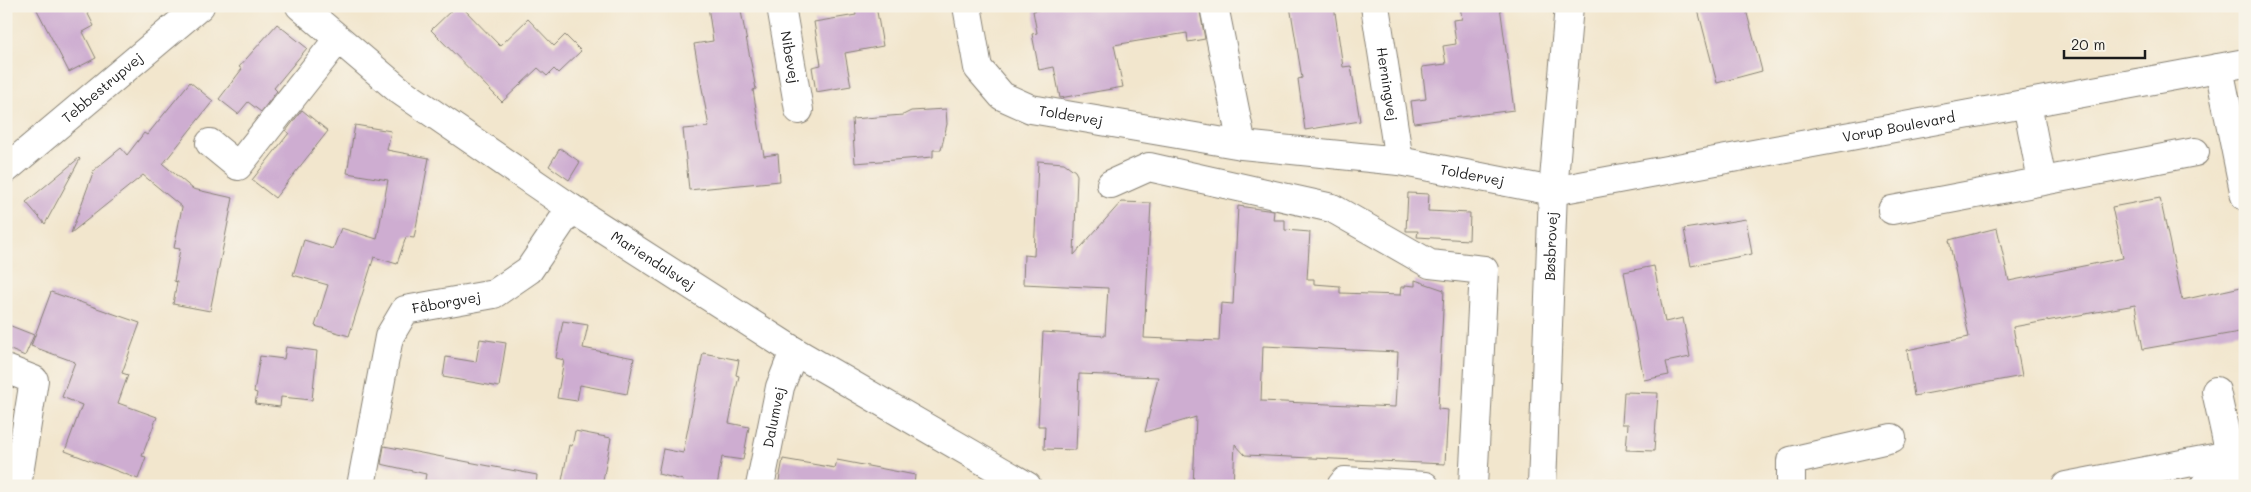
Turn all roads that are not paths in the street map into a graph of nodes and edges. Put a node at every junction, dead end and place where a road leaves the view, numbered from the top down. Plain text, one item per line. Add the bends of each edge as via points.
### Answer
1 (200, 6) edge
2 (300, 6) edge
3 (781, 6) edge
4 (967, 6) edge
5 (1214, 6) edge
6 (1375, 6) edge
7 (1569, 6) edge
8 (338, 39) junction
9 (2232, 66) edge
10 (2027, 104) junction
11 (799, 110) dead end
12 (210, 143) dead end
13 (1242, 145) junction
14 (2196, 152) dead end
15 (1399, 162) junction
16 (6, 169) edge
17 (2042, 181) junction
18 (1111, 184) dead end
19 (1553, 191) junction
20 (2245, 196) edge
21 (571, 208) junction
22 (1892, 210) dead end
23 (794, 351) junction
24 (6, 369) edge
25 (2216, 391) dead end
26 (1892, 438) dead end
27 (2237, 453) edge
28 (2245, 478) edge
29 (1023, 485) edge
30 (17, 486) edge
31 (361, 486) edge
32 (760, 486) edge
33 (1341, 486) edge
34 (1425, 486) edge
35 (1473, 486) edge
36 (1542, 486) edge
37 (1791, 486) edge
38 (2066, 486) edge
39 (2204, 486) edge

1 - 16 street, Tebbestrupvej
2 - 8 street, Mariendalsvej
3 - 11 street, Nibevej
4 - 13 street, Toldervej via 978,68 1002,96 1031,109
5 - 13 street
6 - 15 street, Herningvej
7 - 19 street, Bøsbrovej
8 - 12 street via 238,166
8 - 21 street, Mariendalsvej via 399,90
9 - 10 street, Vorup Boulevard
9 - 20 street
10 - 17 street
10 - 19 street, Vorup Boulevard
13 - 15 street, Toldervej
14 - 17 street
15 - 19 street, Toldervej
17 - 22 street
18 - 35 street via 1149,167 1332,208 1430,264 1484,270
19 - 36 street, Bøsbrovej
21 - 23 street, Mariendalsvej
21 - 31 street, Fåborgvej via 529,270 494,294 405,310 389,337
23 - 29 street, Mariendalsvej
23 - 32 street, Dalumvej via 780,387
24 - 30 street via 34,380
25 - 27 street
26 - 37 street via 1790,461
27 - 38 street
28 - 39 street
33 - 34 street via 1345,481

